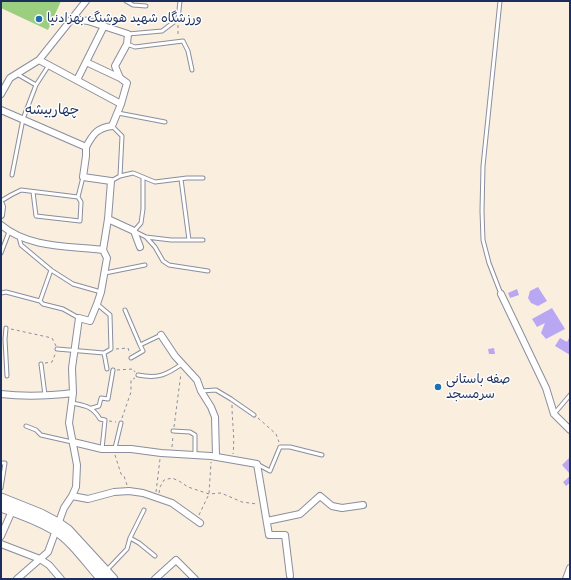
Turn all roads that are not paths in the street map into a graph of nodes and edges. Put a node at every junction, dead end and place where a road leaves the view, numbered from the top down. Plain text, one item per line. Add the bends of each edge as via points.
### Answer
1 (86, 1) edge
2 (126, 1) edge
3 (180, 1) edge
4 (500, 1) edge
5 (146, 6) dead end
6 (72, 19) junction
7 (104, 26) junction
8 (128, 34) junction
9 (127, 44) junction
10 (39, 60) junction
11 (86, 62) junction
12 (49, 65) junction
13 (192, 70) dead end
14 (17, 74) junction
15 (120, 78) junction
16 (77, 80) junction
17 (36, 85) junction
18 (1, 94) edge
19 (122, 104) junction
20 (1, 110) edge
21 (118, 113) junction
22 (23, 119) junction
23 (164, 122) dead end
24 (112, 126) junction
25 (86, 147) junction
26 (12, 175) dead end
27 (120, 176) junction
28 (82, 177) junction
29 (143, 177) junction
30 (203, 178) dead end
31 (181, 179) junction
32 (111, 181) junction
33 (33, 192) junction
34 (78, 197) junction
35 (1, 202) edge
36 (1, 215) edge
37 (108, 219) junction
38 (1, 225) edge
39 (134, 231) junction
40 (9, 232) junction
41 (19, 237) junction
42 (146, 237) junction
43 (189, 240) junction
44 (203, 240) dead end
45 (140, 247) dead end
46 (103, 250) junction
47 (1, 253) edge
48 (146, 265) dead end
49 (51, 270) junction
50 (208, 271) dead end
51 (105, 273) junction
52 (101, 292) junction
53 (1, 293) edge
54 (501, 294) joint
55 (40, 300) junction
56 (97, 304) junction
57 (125, 310) dead end
58 (79, 318) junction
59 (6, 328) road end
60 (161, 335) joint
61 (1, 339) edge
62 (5, 340) junction
63 (140, 345) junction
64 (57, 349) road end
65 (74, 351) junction
66 (104, 354) junction
67 (131, 358) road end
68 (41, 364) road end
69 (182, 364) junction
70 (107, 369) dead end
71 (113, 370) road end
72 (138, 375) road end
73 (7, 376) dead end
74 (201, 391) junction
75 (73, 393) junction
76 (1, 394) edge
77 (570, 395) edge
78 (45, 397) junction
79 (72, 403) junction
80 (92, 408) junction
81 (554, 414) junction
82 (254, 415) road end
83 (121, 423) road end
84 (26, 426) dead end
85 (570, 430) edge
86 (173, 431) road end
87 (73, 442) junction
88 (102, 449) junction
89 (115, 449) junction
90 (195, 454) junction
91 (322, 455) dead end
92 (214, 456) junction
93 (1, 463) edge
94 (257, 464) junction
95 (1, 488) edge
96 (72, 496) junction
97 (1, 498) edge
98 (363, 506) dead end
99 (1, 507) edge
100 (12, 510) junction
101 (144, 510) dead end
102 (198, 521) road end
103 (267, 521) junction
104 (56, 526) junction
105 (1, 536) edge
106 (130, 538) junction
107 (1, 544) edge
108 (155, 556) dead end
109 (40, 559) junction
110 (570, 568) edge
111 (101, 576) edge
112 (290, 576) dead end
113 (17, 579) edge
114 (61, 579) edge
115 (113, 579) edge
116 (155, 579) edge
117 (195, 579) edge
118 (566, 579) edge

1 - 6 street
2 - 5 lane via 133,5
3 - 8 lane via 178,19 162,31
4 - 54 lane via 483,166 482,211 483,240 488,263
6 - 7 street
6 - 10 street
7 - 8 street
7 - 11 street
8 - 9 street
9 - 13 lane via 134,47 183,41
9 - 15 street via 115,66
10 - 12 street
10 - 14 street
11 - 15 street
11 - 16 street
12 - 16 street
12 - 17 lane
14 - 17 lane
14 - 18 street via 10,78
15 - 19 street via 127,83
16 - 19 street
17 - 22 lane
19 - 21 street
20 - 22 street
21 - 23 lane
21 - 24 street
22 - 25 street
22 - 26 lane
24 - 25 street via 103,127 93,134
24 - 27 lane via 122,136
25 - 28 street
27 - 29 lane via 133,173
27 - 32 lane
28 - 32 street
28 - 34 lane
29 - 31 lane via 155,182
29 - 39 lane via 141,223
30 - 31 lane
31 - 43 lane
32 - 37 street
33 - 34 lane
33 - 34 lane via 36,216 80,221 81,202
33 - 35 lane via 21,190
35 - 36 street
37 - 39 street
37 - 46 street
38 - 40 street
39 - 42 lane
39 - 45 street
40 - 41 street
40 - 47 lane
41 - 46 street via 42,243
41 - 49 lane via 22,245
42 - 43 lane
42 - 50 lane via 163,261 169,265
43 - 44 lane
46 - 51 street via 108,258
48 - 51 lane
49 - 52 lane via 73,284
49 - 55 lane
51 - 52 street
52 - 56 street
53 - 55 lane
54 - 81 street via 546,388
55 - 58 lane via 43,304 64,309
56 - 58 street via 90,321
56 - 66 lane via 110,315 111,349
57 - 63 lane
58 - 65 street
59 - 62 lane
60 - 63 lane
60 - 69 street
61 - 62 lane
62 - 73 lane
63 - 67 lane via 143,351
64 - 65 lane
65 - 66 lane
65 - 75 street
66 - 70 lane
68 - 78 lane
69 - 72 lane via 161,376
69 - 74 street via 197,380
71 - 80 lane via 108,399 101,398 99,406
74 - 82 lane via 216,390
74 - 92 street via 215,417
75 - 78 street
75 - 79 street
76 - 78 street
77 - 81 lane
79 - 80 lane
79 - 87 street via 69,424
80 - 88 lane via 100,419 105,420
81 - 85 street
83 - 89 lane
84 - 87 lane via 41,435
86 - 90 lane via 190,432 195,435
87 - 88 street
87 - 96 street via 77,465 76,487
88 - 89 street
89 - 90 street
90 - 92 street
91 - 94 lane via 280,447 270,471
92 - 94 street
93 - 95 lane via 4,463
94 - 103 street
96 - 102 street via 88,499 129,491 172,503
96 - 104 street
97 - 104 main road via 14,502
98 - 103 street via 332,506 320,496 300,514
99 - 100 main road
100 - 104 main road
100 - 105 street
101 - 106 lane
103 - 112 street via 269,535 285,535
104 - 109 street via 52,544
104 - 111 main road via 68,530
106 - 108 lane
106 - 111 lane via 127,549
107 - 109 street
109 - 113 street
109 - 114 street
110 - 118 street
111 - 115 main road
116 - 117 street via 176,560

